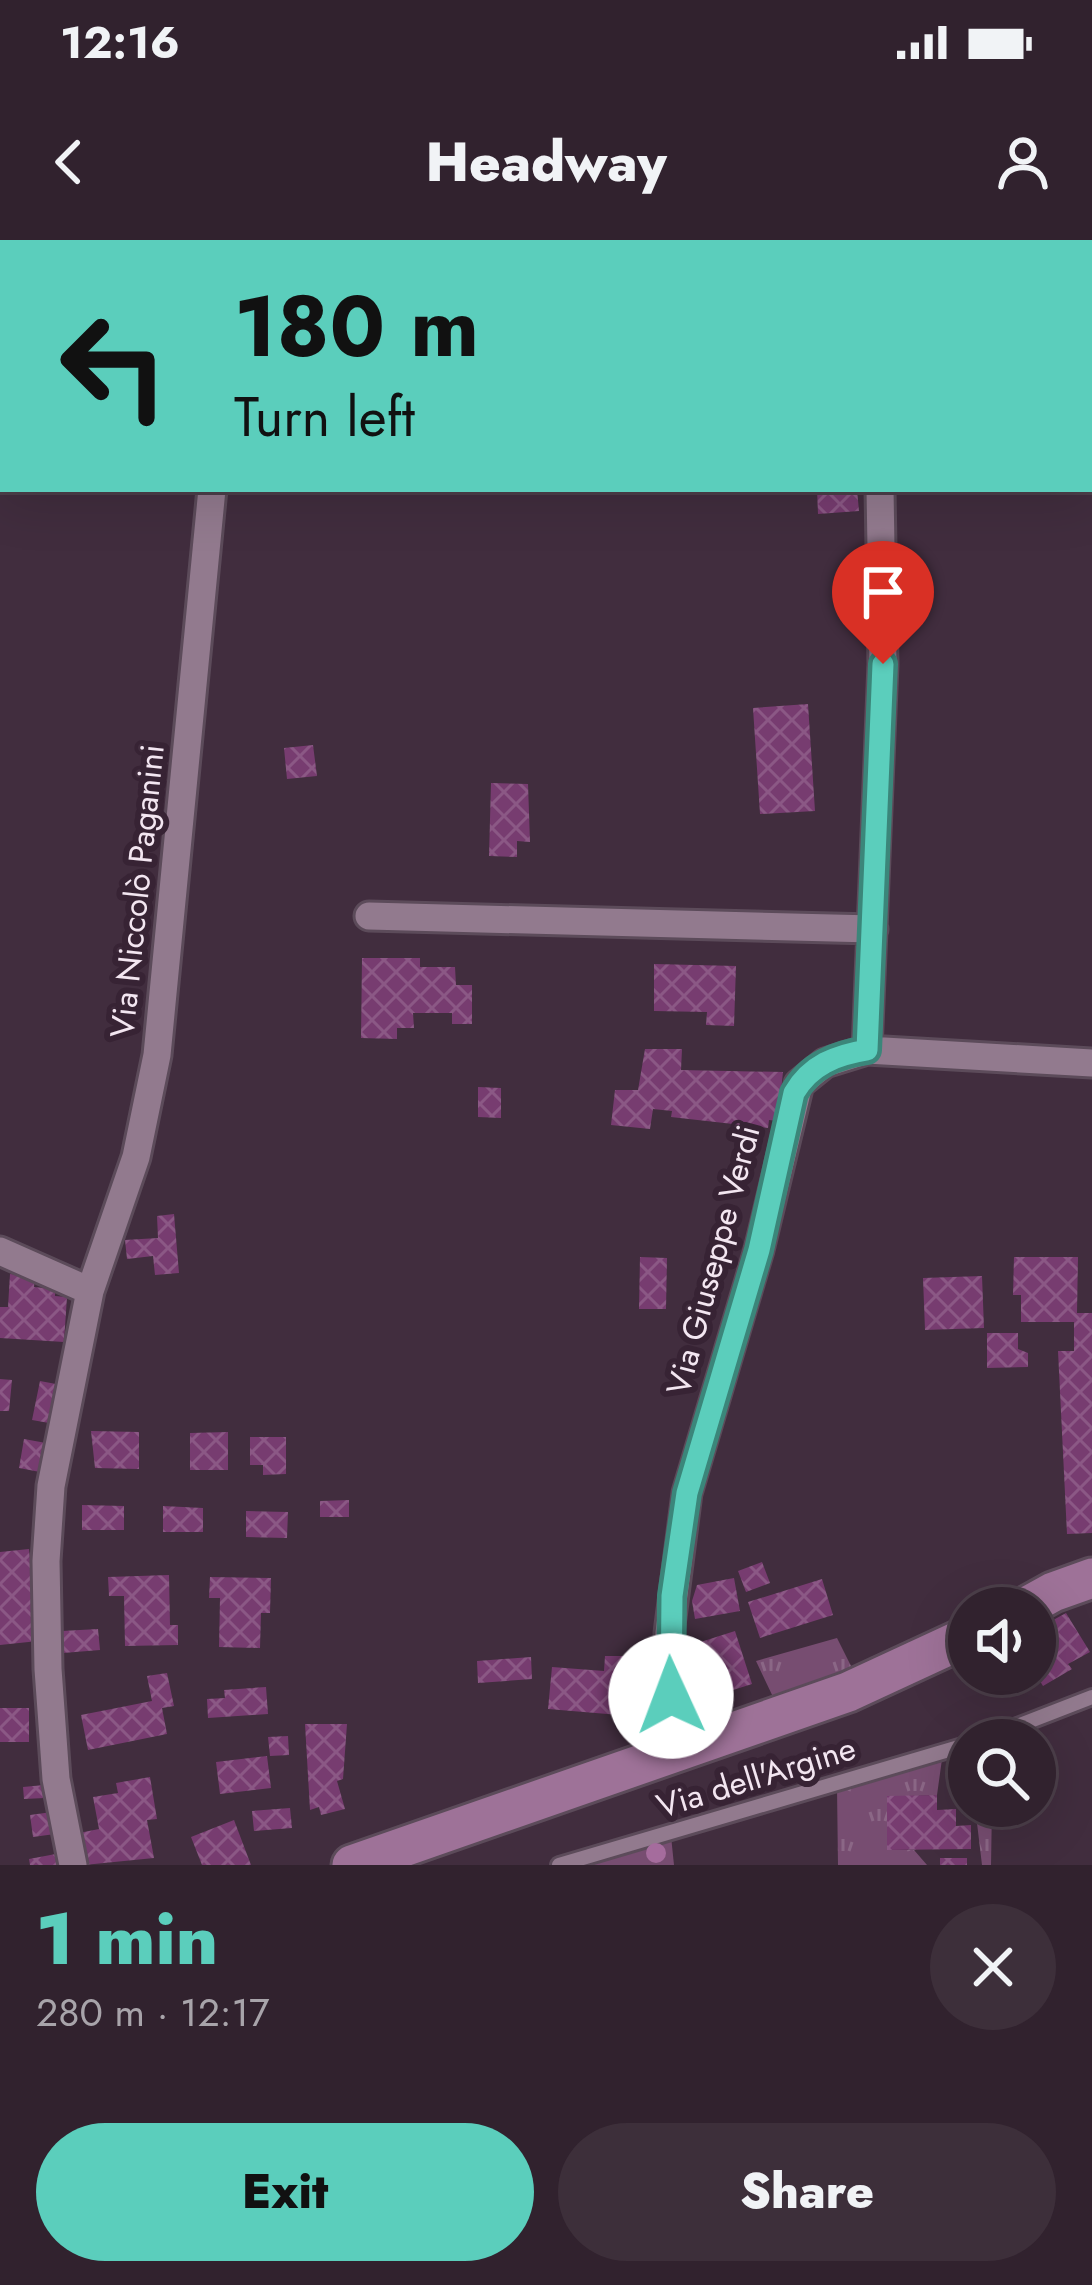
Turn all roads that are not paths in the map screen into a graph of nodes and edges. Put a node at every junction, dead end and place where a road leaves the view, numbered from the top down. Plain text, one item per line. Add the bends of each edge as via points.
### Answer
1 (212, 492) edge
2 (880, 492) edge
3 (369, 916) dead end
4 (873, 929) junction
5 (867, 1050) junction
6 (1092, 1063) edge
7 (0, 1251) edge
8 (90, 1291) junction
9 (1092, 1578) edge
10 (1056, 1591) edge
11 (948, 1646) edge
12 (1092, 1697) edge
13 (1035, 1719) edge
14 (948, 1750) edge
15 (674, 1756) junction
16 (73, 1865) edge
17 (352, 1865) edge
18 (559, 1865) edge

1 - 8 street, Via Niccolò Paganini via 157,1055 136,1157
2 - 4 street
3 - 4 street
4 - 5 street
5 - 6 street, Via Giuseppe Verdi
5 - 15 street, Via Giuseppe Verdi via 825,1063 794,1093 759,1250 687,1493 669,1633
7 - 8 street
8 - 16 street, Via Niccolò Paganini via 60,1426 46,1561 56,1779
9 - 10 main road
11 - 15 main road
12 - 13 lane
14 - 18 lane, Via dell'Argine
15 - 17 main road

